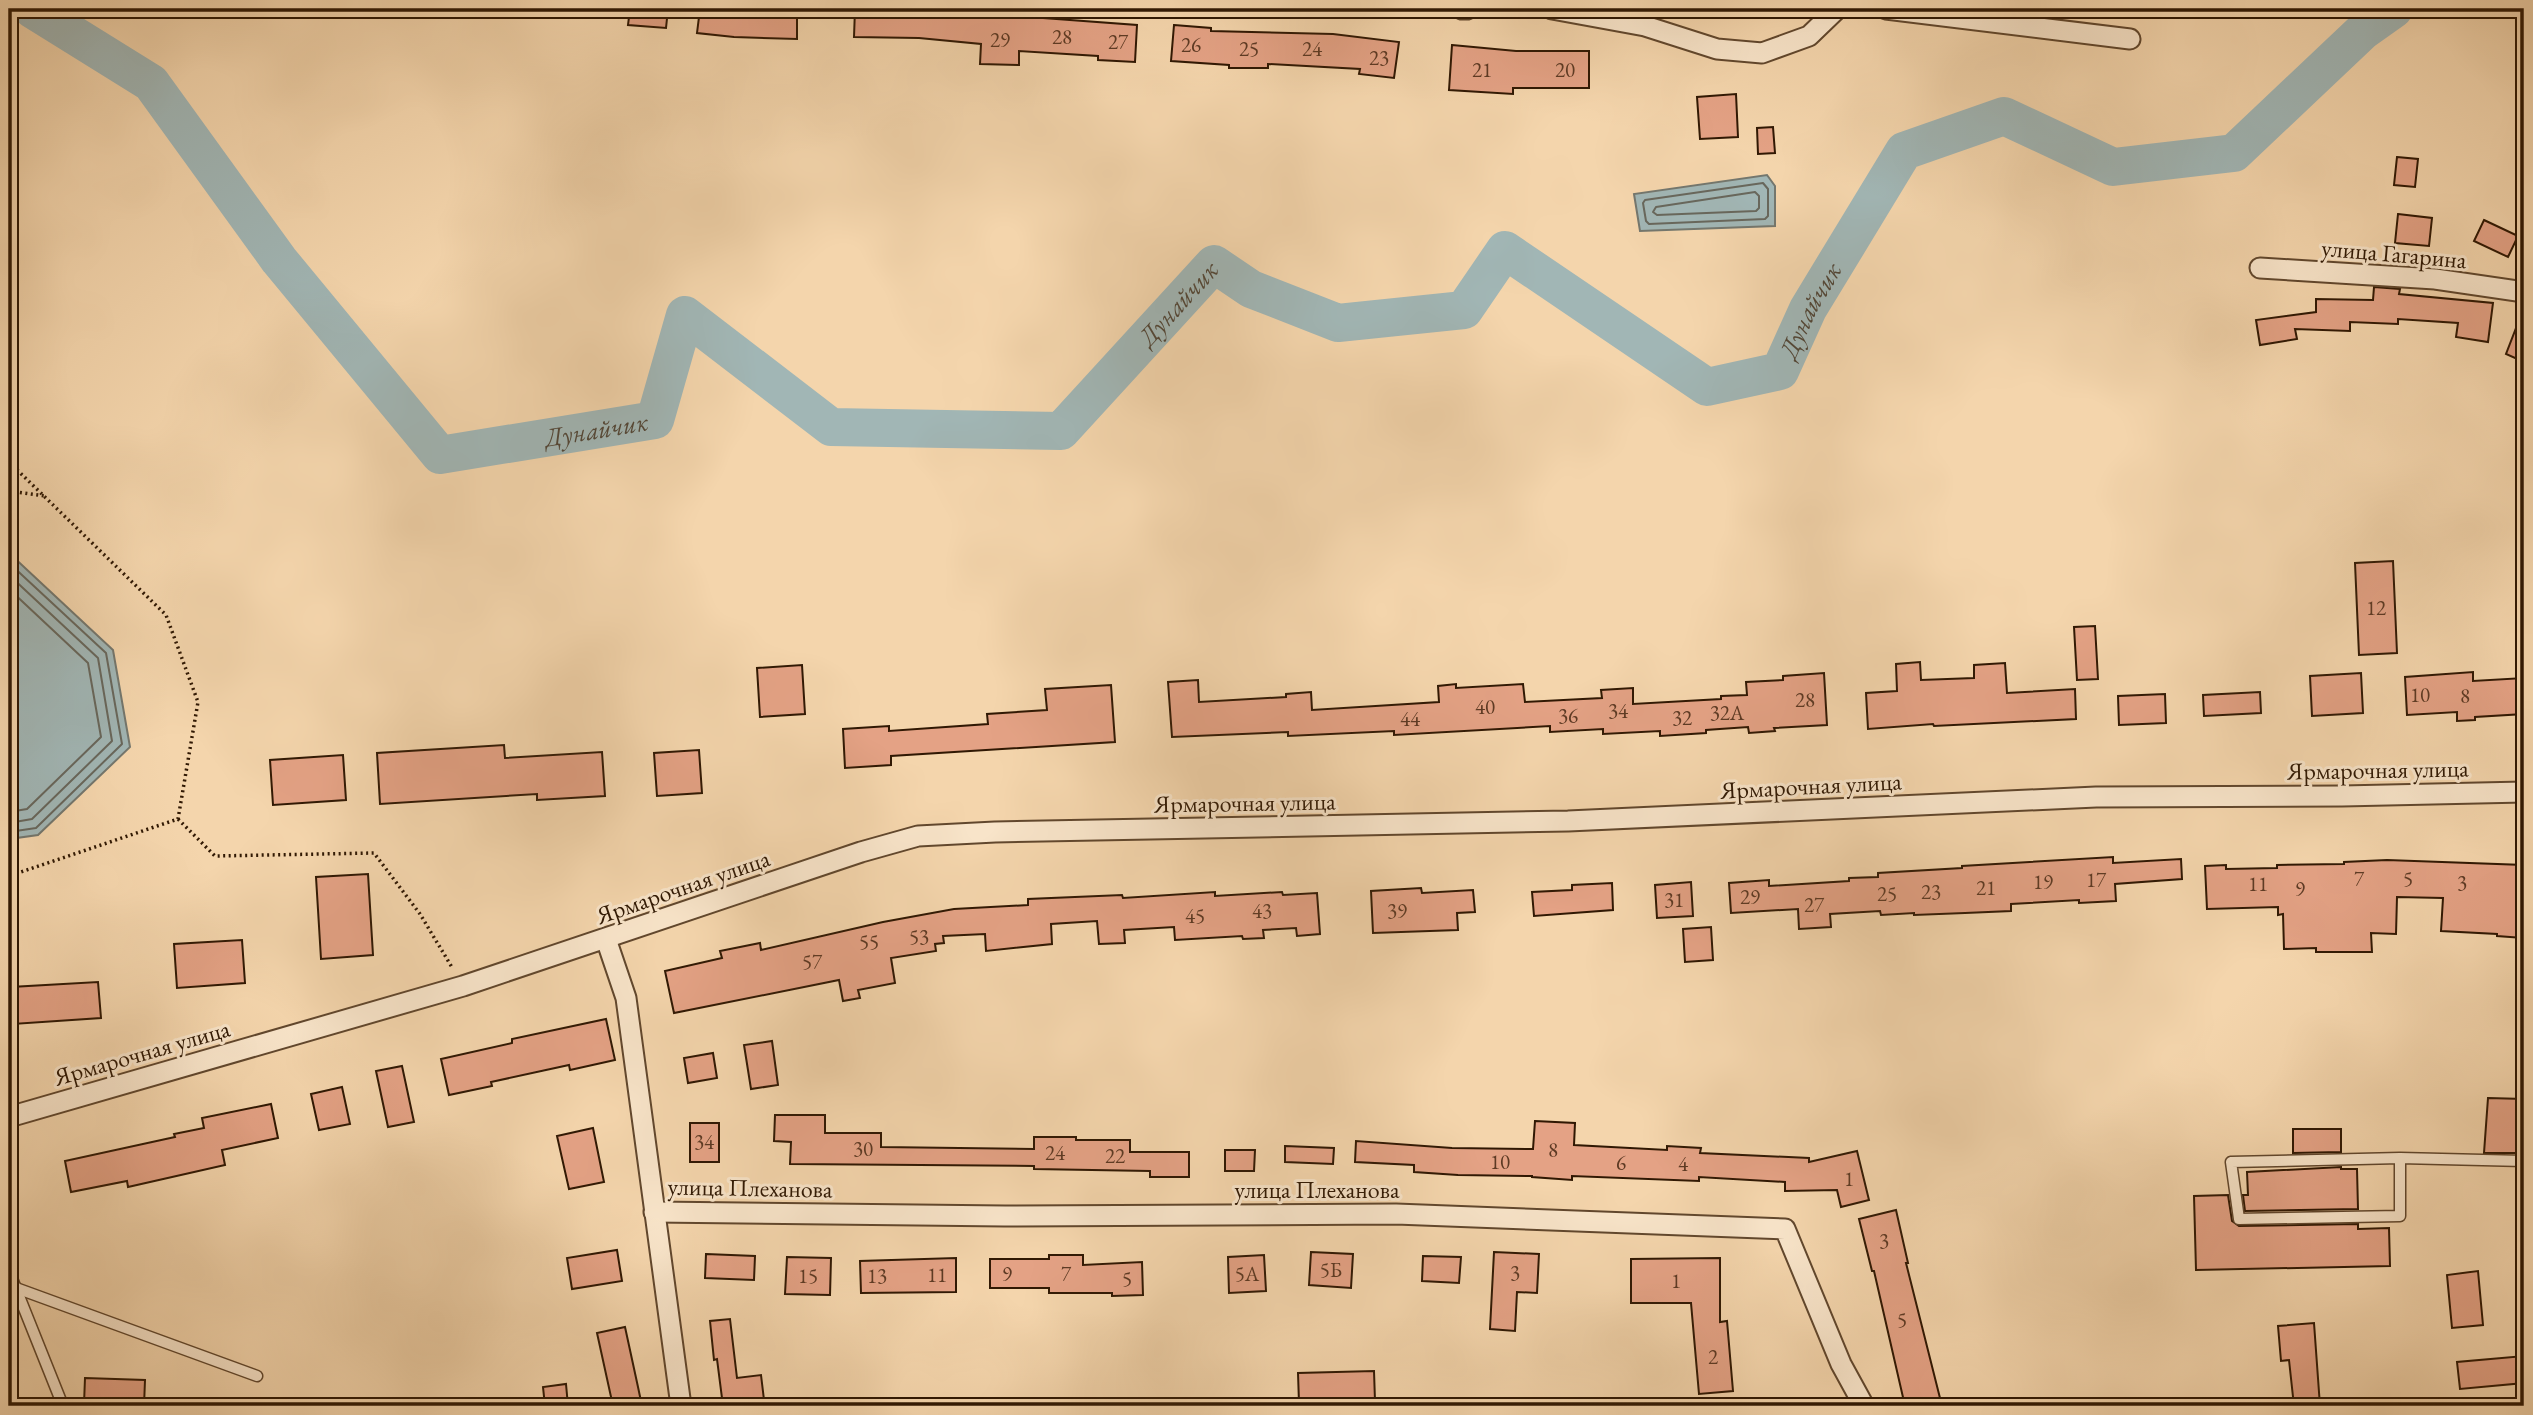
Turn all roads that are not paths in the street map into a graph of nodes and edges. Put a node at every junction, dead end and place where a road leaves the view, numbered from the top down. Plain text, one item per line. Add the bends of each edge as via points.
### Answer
1 (1462, 9) edge
2 (1467, 9) edge
3 (1552, 9) edge
4 (1837, 9) edge
5 (1886, 9) edge
6 (2130, 39) dead end
7 (2260, 268) dead end
8 (2524, 292) edge
9 (2524, 792) edge
10 (606, 939) junction
11 (9, 1117) edge
12 (2400, 1158) junction
13 (2524, 1161) edge
14 (654, 1212) junction
15 (9, 1271) edge
16 (16, 1288) junction
17 (257, 1376) dead end
18 (63, 1406) edge
19 (681, 1406) edge
20 (1864, 1406) edge

1 - 2 street
3 - 4 street via 1645,26 1717,49 1762,53 1809,36
5 - 6 street
7 - 8 street, улица Гагарина via 2435,279
9 - 10 street, Ярмарочная улица via 2096,797 1568,821 919,836
10 - 11 street, Ярмарочная улица via 463,986
10 - 14 street, улица Плеханова via 626,998
12 - 12 lane via 2231,1163 2239,1219 2400,1216
12 - 13 lane
14 - 19 street, улица Плеханова
14 - 20 street, улица Плеханова via 1396,1214 1785,1229 1841,1364
15 - 16 lane
16 - 17 lane
16 - 18 lane

